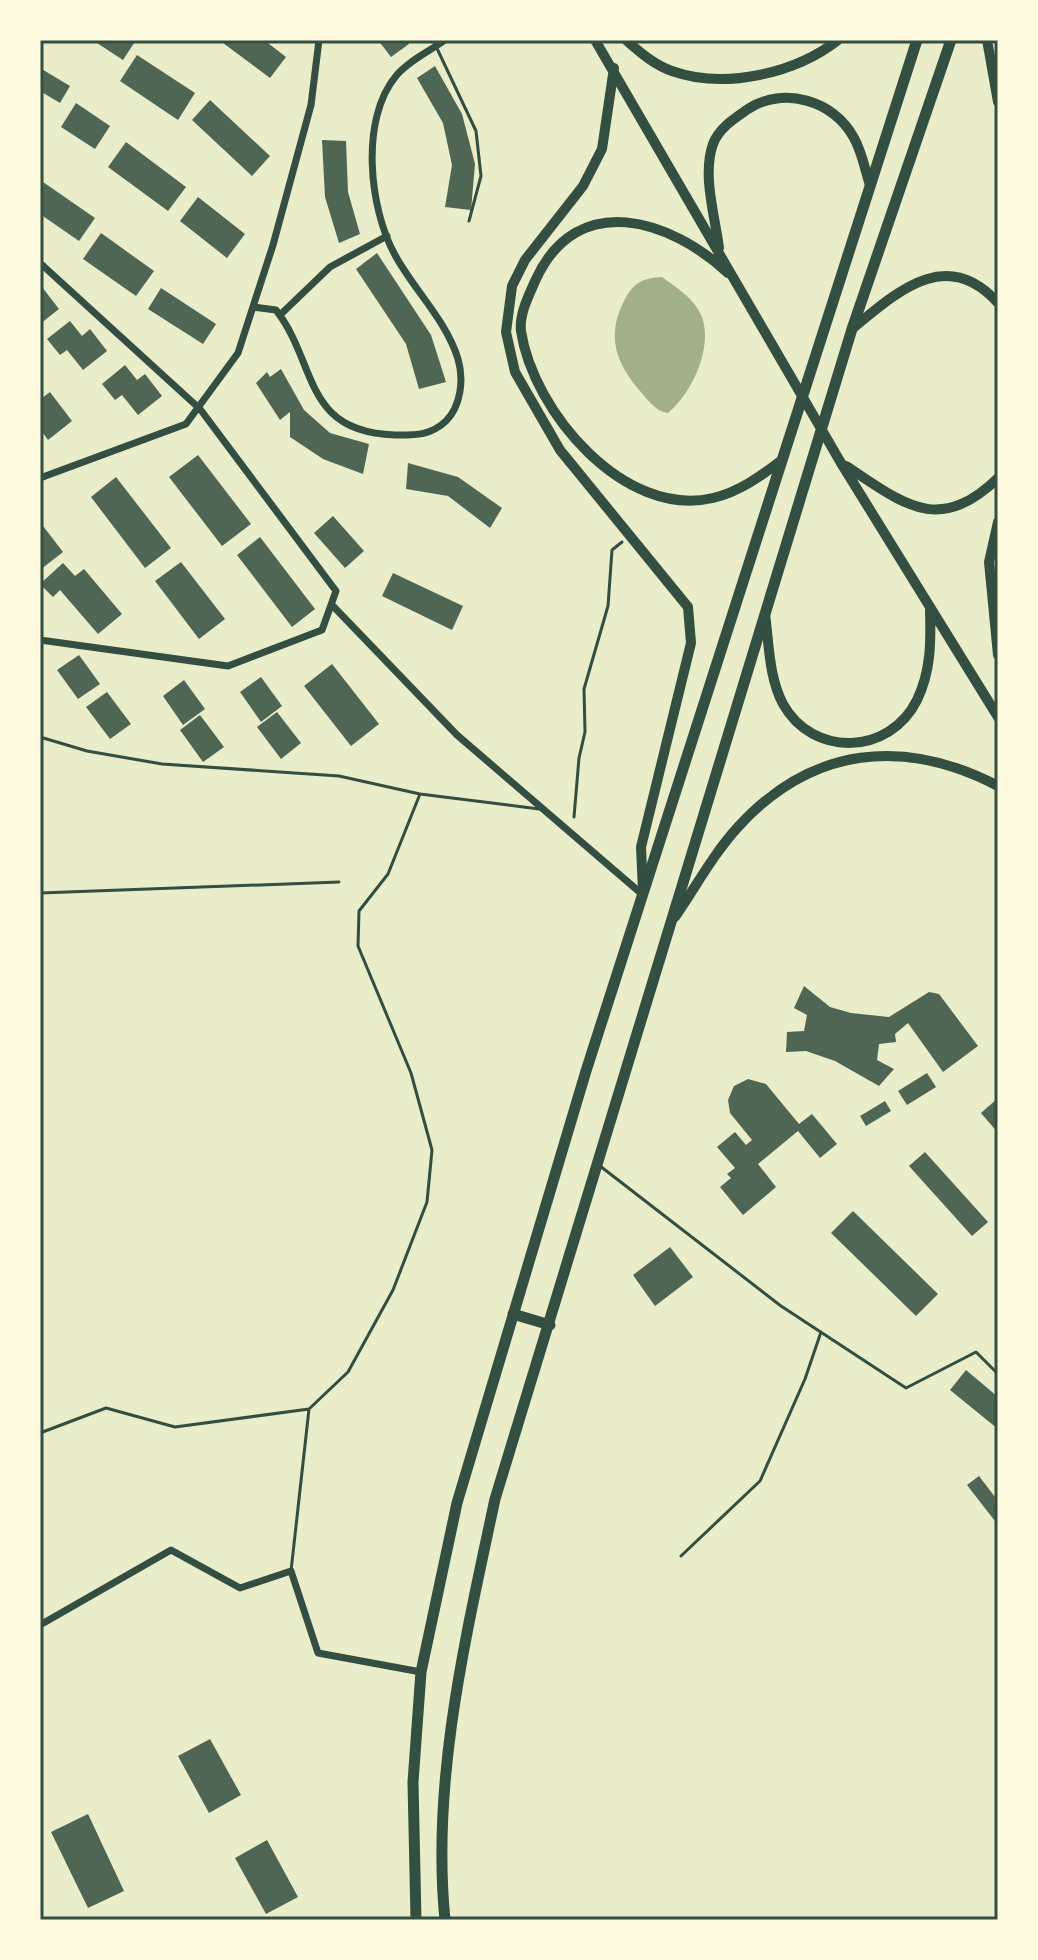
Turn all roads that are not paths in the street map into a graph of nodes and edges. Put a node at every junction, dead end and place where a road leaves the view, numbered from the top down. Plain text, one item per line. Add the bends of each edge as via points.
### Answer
1 (319, 40) edge
2 (445, 40) edge
3 (595, 40) edge
4 (626, 40) edge
5 (838, 40) edge
6 (917, 40) edge
7 (951, 40) edge
8 (987, 40) edge
9 (435, 43) edge
10 (614, 68) junction
11 (998, 102) edge
12 (870, 185) junction
13 (469, 221) dead end
14 (387, 236) junction
15 (720, 254) junction
16 (40, 263) edge
17 (741, 285) junction
18 (998, 303) edge
19 (253, 307) junction
20 (280, 315) junction
21 (852, 329) junction
22 (200, 409) junction
23 (782, 460) junction
24 (841, 463) junction
25 (40, 478) edge
26 (998, 478) edge
27 (998, 522) edge
28 (333, 606) junction
29 (930, 608) junction
30 (765, 612) junction
31 (40, 640) edge
32 (998, 655) edge
33 (998, 717) edge
34 (40, 737) edge
35 (998, 786) edge
36 (420, 794) junction
37 (542, 810) junction
38 (339, 882) dead end
39 (40, 893) edge
40 (643, 895) junction
41 (667, 928) junction
42 (600, 1166) junction
43 (513, 1314) junction
44 (550, 1325) junction
45 (821, 1332) junction
46 (998, 1374) edge
47 (309, 1409) junction
48 (40, 1433) edge
49 (681, 1556) dead end
50 (291, 1571) junction
51 (40, 1625) edge
52 (421, 1672) junction
53 (416, 1920) edge
54 (445, 1920) edge

1 - 19 street via 311,105
2 - 9 street
3 - 10 main road
4 - 5 main road via 649,59 699,78 785,68
6 - 12 main road
7 - 21 main road
8 - 11 main road
9 - 13 lane via 476,131 481,176
9 - 14 street via 397,74 378,105 378,213
10 - 15 main road
10 - 40 main road via 602,149 583,186 525,260 512,286 506,332 515,372 536,413 560,450 679,592 693,626 641,847
12 - 15 main road via 854,137 818,104 780,97 757,103 723,127 713,143 708,171
12 - 23 main road
14 - 20 street via 330,267
14 - 20 street via 458,358 462,390 447,420 424,436 372,434 342,420 320,401
15 - 17 main road
16 - 22 street
17 - 23 main road via 704,251 675,234 644,223 616,222 565,241 541,268 521,328 531,367 565,430 616,475 672,498 693,500 744,486
17 - 24 main road
18 - 21 main road via 969,283 929,278 909,283
19 - 20 street
19 - 22 street via 238,353
21 - 30 main road
22 - 25 street via 186,424
22 - 28 street via 336,591
23 - 40 main road
24 - 26 main road via 908,506 936,510 981,495
24 - 29 main road
27 - 32 main road via 989,562
28 - 31 street via 322,630 228,666
28 - 37 street via 457,735
29 - 30 main road via 932,650 915,704 899,727 858,744 834,743 795,722 774,684
29 - 33 main road
30 - 41 main road
34 - 36 lane via 162,764 339,776
35 - 41 main road via 971,772 887,753 831,765 775,794 736,828
36 - 37 lane
36 - 47 lane via 388,874 359,911 358,946 411,1073 432,1150 427,1202 393,1290 348,1372
37 - 40 street
38 - 39 lane
40 - 43 main road
41 - 42 main road
42 - 44 main road
42 - 45 lane
43 - 44 main road
43 - 52 main road via 457,1503
44 - 54 main road via 495,1499 465,1641 444,1794
45 - 46 lane via 906,1388 976,1352
45 - 49 lane via 760,1481
47 - 48 lane via 175,1427 106,1408
47 - 50 lane
50 - 51 street via 240,1588 171,1550
50 - 52 street via 318,1653
52 - 53 main road via 413,1782

